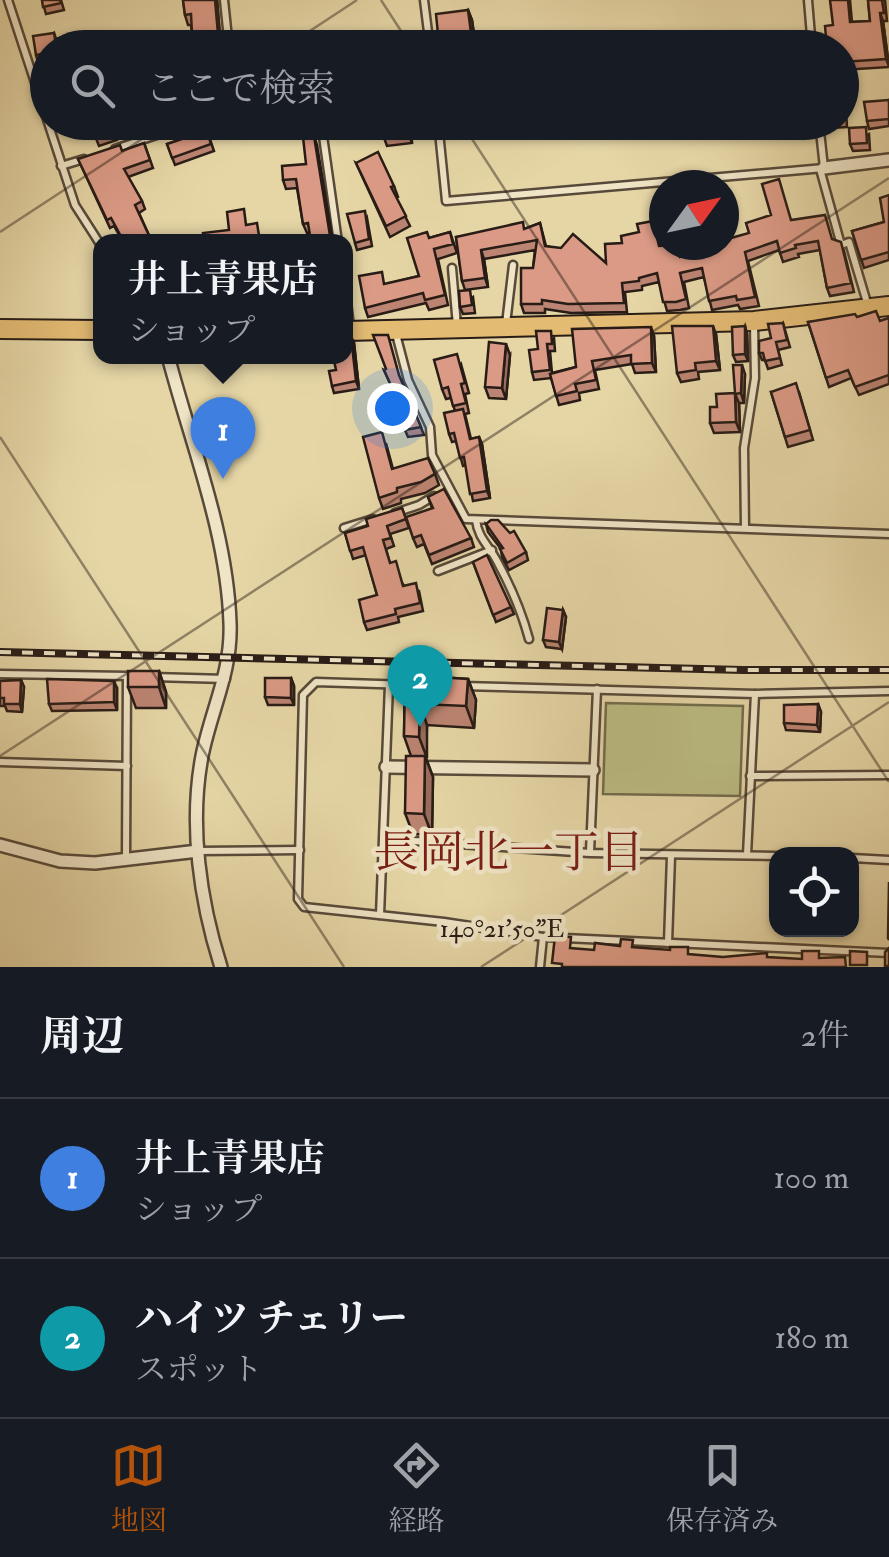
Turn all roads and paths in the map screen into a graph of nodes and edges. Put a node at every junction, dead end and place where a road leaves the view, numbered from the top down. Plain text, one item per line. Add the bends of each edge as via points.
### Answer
1 (8, 0) edge
2 (224, 0) edge
3 (424, 0) edge
4 (808, 0) edge
5 (227, 30) edge
6 (428, 30) edge
7 (810, 30) edge
8 (30, 69) edge
9 (53, 140) edge
10 (142, 140) edge
11 (324, 140) edge
12 (440, 140) edge
13 (820, 140) edge
14 (112, 150) edge
15 (95, 155) edge
16 (889, 160) edge
17 (61, 166) junction
18 (822, 168) junction
19 (94, 234) edge
20 (337, 234) edge
21 (512, 265) dead end
22 (452, 268) dead end
23 (889, 306) edge
24 (868, 308) junction
25 (754, 322) junction
26 (505, 328) junction
27 (0, 329) edge
28 (395, 329) junction
29 (457, 329) junction
30 (93, 330) edge
31 (353, 331) edge
32 (170, 364) edge
33 (447, 488) junction
34 (476, 520) junction
35 (344, 528) dead end
36 (745, 528) junction
37 (889, 534) edge
38 (492, 550) junction
39 (438, 570) dead end
40 (529, 639) dead end
41 (0, 674) edge
42 (147, 676) edge
43 (226, 679) junction
44 (389, 685) junction
45 (427, 686) edge
46 (446, 686) edge
47 (596, 689) junction
48 (889, 691) edge
49 (755, 694) junction
50 (0, 762) edge
51 (126, 766) junction
52 (386, 766) junction
53 (594, 770) junction
54 (889, 775) edge
55 (750, 776) junction
56 (384, 839) junction
57 (0, 844) edge
58 (300, 850) junction
59 (198, 851) junction
60 (590, 853) junction
61 (747, 855) junction
62 (671, 856) junction
63 (769, 856) edge
64 (859, 858) edge
65 (126, 860) junction
66 (889, 860) edge
67 (380, 915) junction
68 (544, 937) junction
69 (668, 943) junction
70 (878, 953) junction
71 (889, 953) edge
72 (221, 967) edge
73 (540, 967) edge
74 (878, 967) edge

1 - 8 lane
2 - 5 lane
3 - 6 lane
4 - 7 lane
9 - 17 lane
10 - 14 lane
11 - 20 lane
12 - 18 lane via 446,201
13 - 18 lane
15 - 17 lane
16 - 18 street
17 - 19 lane
18 - 24 lane via 841,245 849,242
21 - 26 lane
22 - 29 lane
23 - 24 main road
24 - 25 main road
25 - 26 main road
25 - 36 lane
26 - 29 main road
27 - 30 main road
28 - 29 main road
28 - 31 main road
28 - 33 lane
32 - 43 street via 220,547 230,622
33 - 34 lane via 466,519
33 - 35 lane via 420,505
34 - 36 lane
34 - 38 lane via 478,536
36 - 37 lane
38 - 39 lane
38 - 40 lane
41 - 51 lane via 127,676
42 - 43 lane
43 - 59 street via 202,754
44 - 45 lane
44 - 52 lane
44 - 58 lane via 316,682 303,695
46 - 47 lane
47 - 49 lane
47 - 53 lane
48 - 49 lane
49 - 55 lane
50 - 51 lane
51 - 65 lane
52 - 53 street
52 - 56 lane
53 - 60 lane
54 - 55 lane
55 - 61 lane
56 - 60 lane
56 - 67 lane
57 - 65 street via 60,862
58 - 59 lane
58 - 67 lane via 298,899 304,907
59 - 65 street
59 - 72 street
60 - 62 lane
61 - 62 lane
61 - 63 lane
62 - 69 lane
64 - 66 lane
67 - 68 lane
68 - 69 lane
68 - 73 lane
69 - 70 lane
70 - 71 lane
70 - 74 lane

